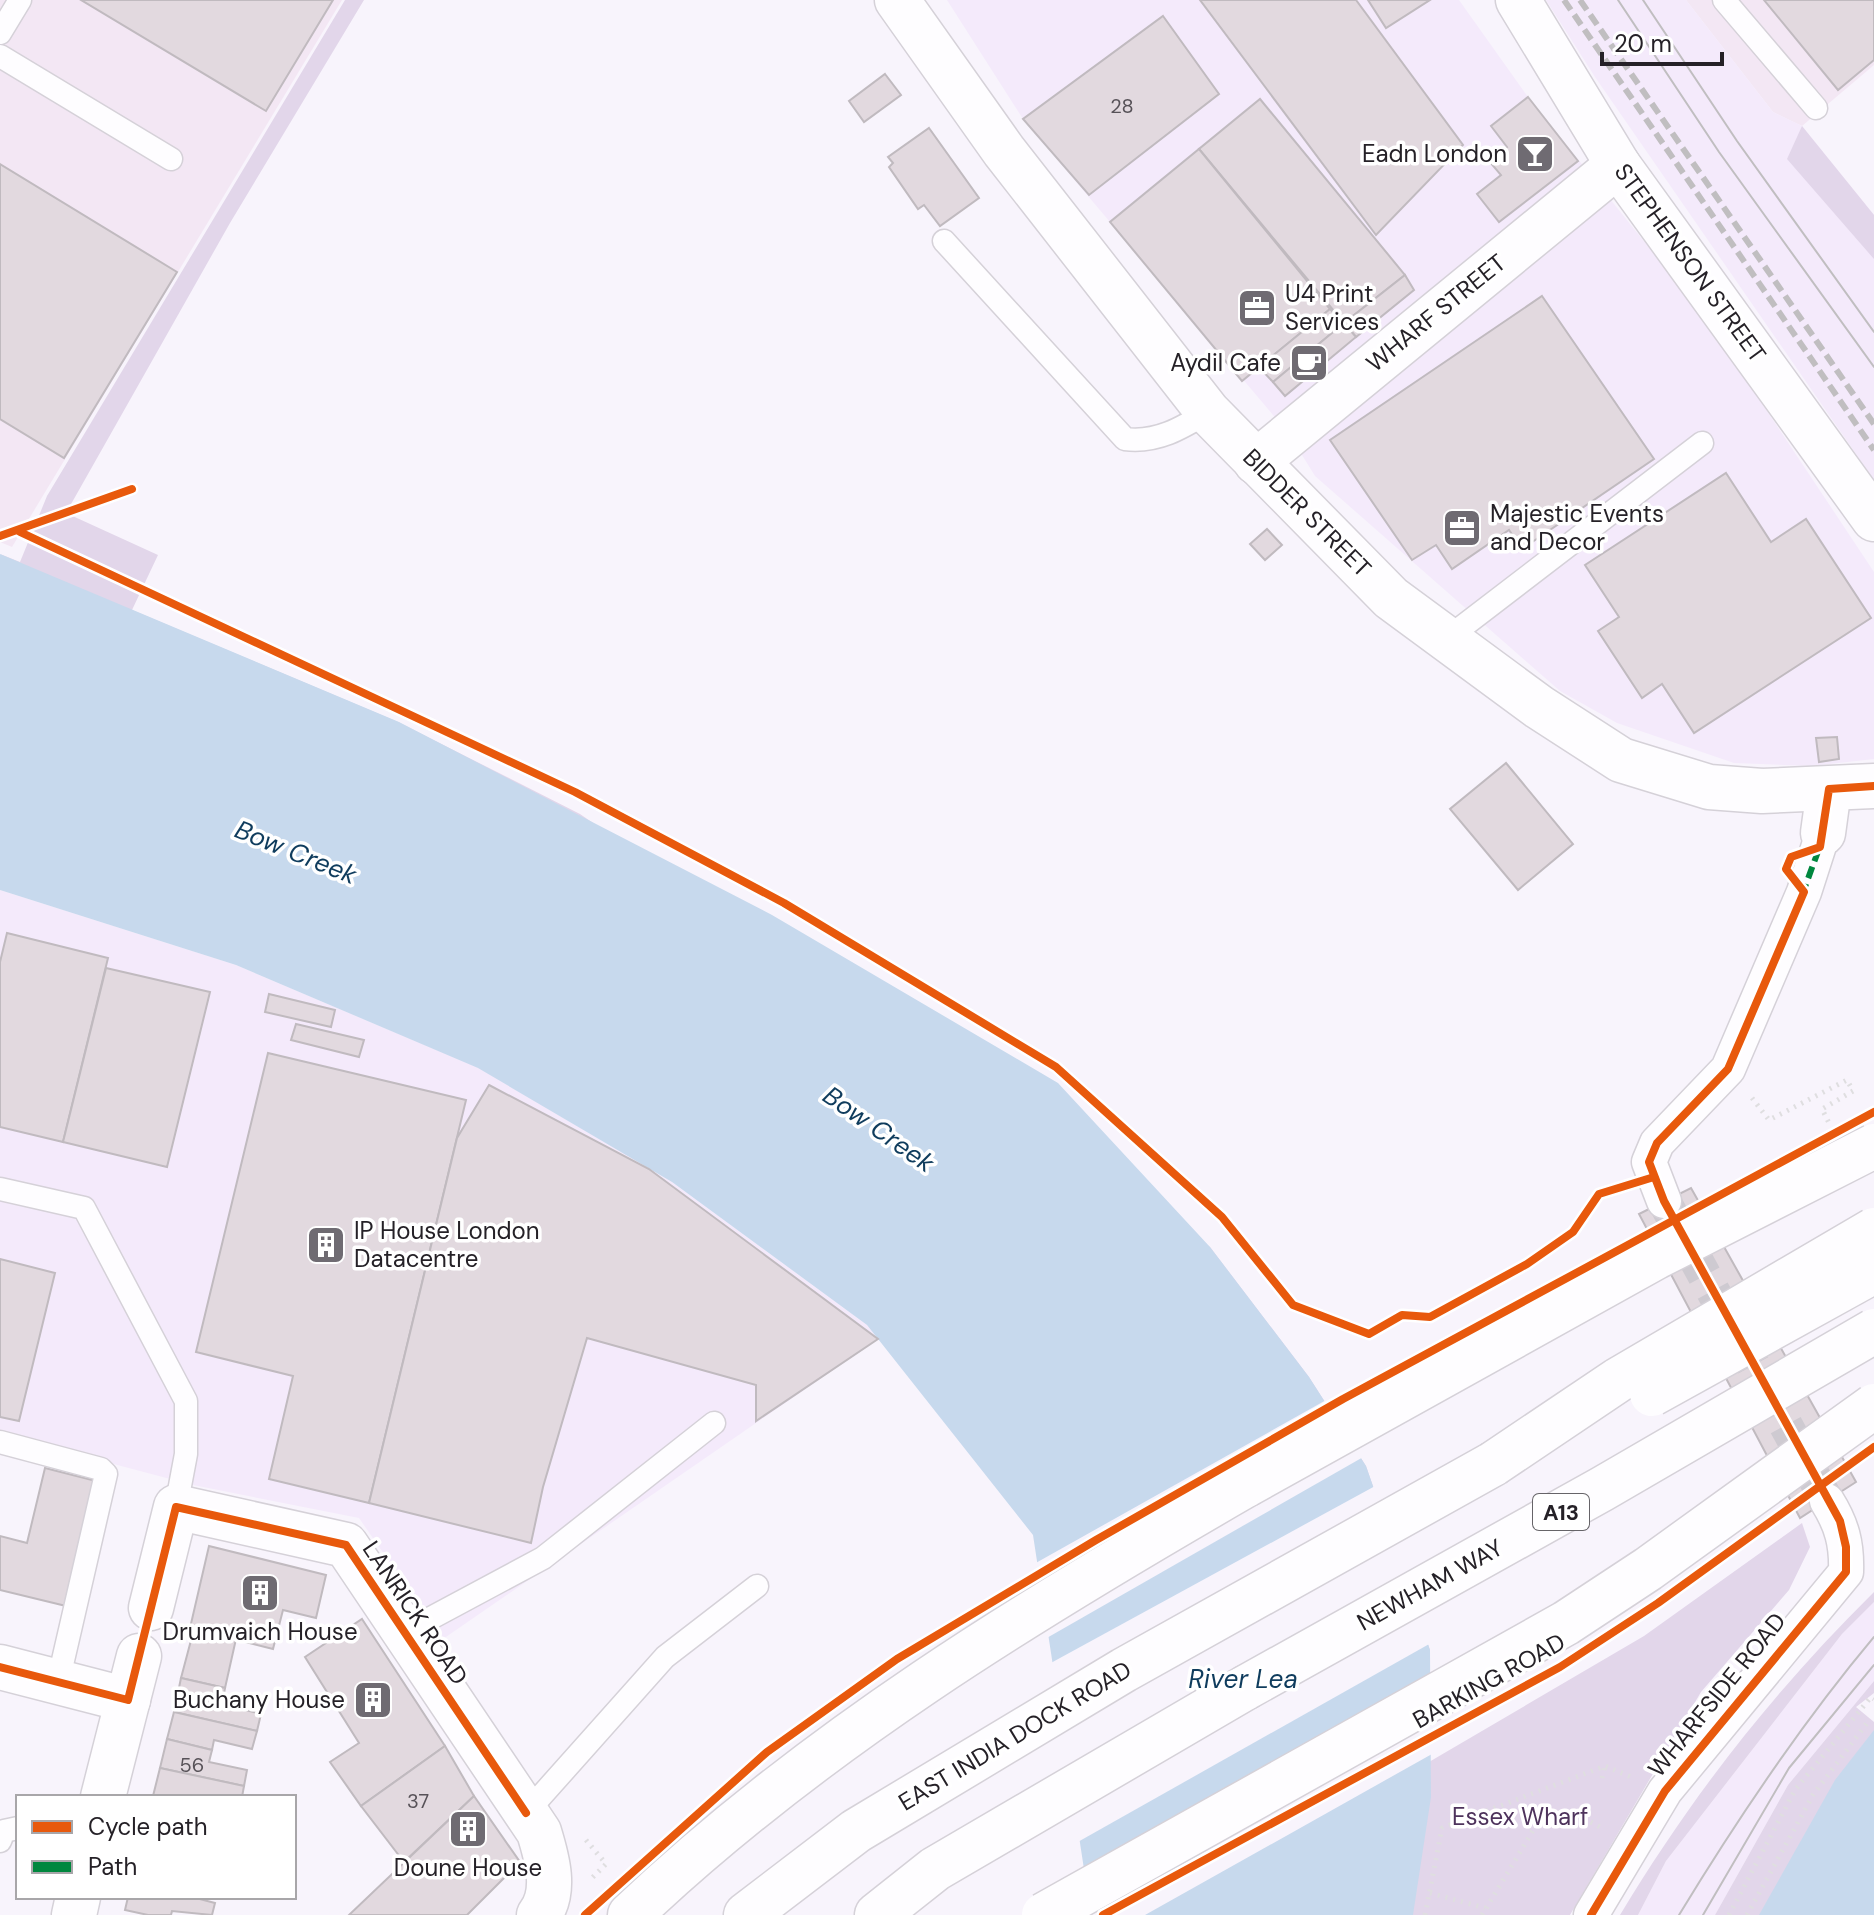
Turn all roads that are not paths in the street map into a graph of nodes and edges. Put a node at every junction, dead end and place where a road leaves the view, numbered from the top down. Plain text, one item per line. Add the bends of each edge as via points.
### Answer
1 (20, 0) edge
2 (897, 0) edge
3 (1518, 0) edge
4 (1724, 0) edge
5 (0, 33) edge
6 (0, 56) edge
7 (1816, 108) dead end
8 (171, 159) dead end
9 (1618, 165) junction
10 (944, 241) dead end
11 (1208, 412) junction
12 (1702, 443) dead end
13 (1256, 462) junction
14 (1874, 519) edge
15 (1445, 640) junction
16 (1874, 786) edge
17 (1829, 789) junction
18 (1823, 833) joint
19 (1874, 1146) edge
20 (0, 1189) edge
21 (1664, 1201) tunnel mouth
22 (1874, 1230) edge
23 (1874, 1271) edge
24 (1874, 1318) edge
25 (1874, 1331) edge
26 (1821, 1359) junction
27 (1874, 1406) edge
28 (714, 1423) dead end
29 (0, 1442) edge
30 (1493, 1464) junction
31 (1827, 1501) tunnel mouth
32 (176, 1507) junction
33 (757, 1586) dead end
34 (151, 1608) joint
35 (403, 1633) junction
36 (139, 1656) joint
37 (0, 1667) edge
38 (58, 1682) junction
39 (128, 1700) junction
40 (104, 1795) edge
41 (526, 1813) junction
42 (16, 1828) edge
43 (0, 1841) edge
44 (539, 1915) edge
45 (630, 1915) edge
46 (746, 1915) edge
47 (877, 1915) edge
48 (1044, 1915) edge
49 (1591, 1915) edge

1 - 5 lane
2 - 11 main road, BIDDER STREET via 1004,151
3 - 9 main road, STEPHENSON STREET
4 - 7 lane
6 - 8 lane
9 - 13 main road, WHARF STREET
9 - 14 main road, STEPHENSON STREET
10 - 11 lane via 1125,439 1146,442
11 - 13 main road, BIDDER STREET
12 - 15 lane
13 - 15 main road, BIDDER STREET via 1391,598
15 - 17 main road, BIDDER STREET via 1621,760 1709,787
16 - 17 main road, BIDDER STREET
17 - 18 main road
18 - 21 street via 1804,892 1728,1069 1657,1143 1649,1162
19 - 45 main road, bridge via 1656,1257 1097,1571 900,1696 679,1868
20 - 32 lane via 84,1208 186,1401 186,1454
22 - 30 main road, bridge via 1618,1380
23 - 30 main road, bridge via 1632,1406
24 - 26 main road, NEWHAM WAY / A13, bridge
25 - 26 main road, NEWHAM WAY / A13, bridge
26 - 47 main road, NEWHAM WAY / A13, bridge via 935,1869
27 - 48 main road, bridge via 1566,1623
28 - 35 lane via 543,1558
29 - 38 lane via 106,1474
30 - 46 main road, EAST INDIA DOCK ROAD via 1124,1670 856,1831
31 - 49 street, WHARFSIDE ROAD via 1840,1521 1846,1572 1665,1791
32 - 34 main road
32 - 35 main road, LANRICK ROAD via 346,1545
33 - 41 lane via 665,1657
34 - 36 street
35 - 41 main road, LANRICK ROAD
36 - 39 main road
37 - 38 main road
38 - 39 main road
39 - 40 main road
41 - 44 main road, LANRICK ROAD via 549,1863 548,1890
42 - 43 lane via 4,1831

